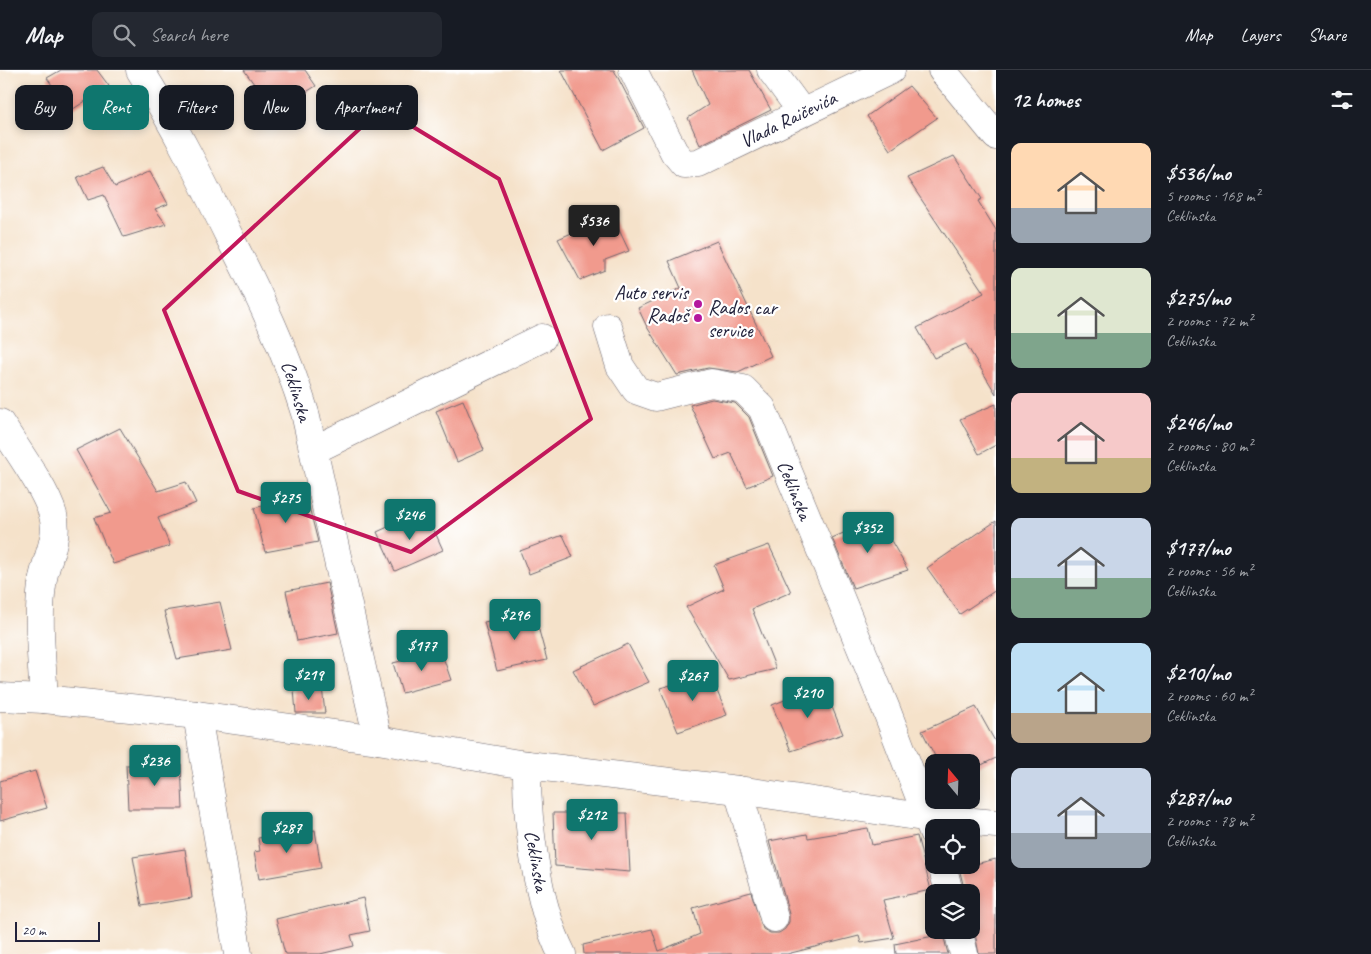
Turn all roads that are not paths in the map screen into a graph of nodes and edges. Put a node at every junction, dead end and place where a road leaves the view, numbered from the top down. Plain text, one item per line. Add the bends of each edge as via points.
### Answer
1 (140, 70) edge
2 (632, 70) edge
3 (771, 70) edge
4 (891, 70) edge
5 (942, 70) edge
6 (802, 112) junction
7 (996, 136) edge
8 (608, 328) dead end
9 (542, 338) dead end
10 (0, 423) edge
11 (314, 450) junction
12 (0, 697) edge
13 (44, 699) junction
14 (197, 715) junction
15 (378, 740) junction
16 (527, 765) junction
17 (738, 790) junction
18 (929, 819) edge
19 (980, 824) edge
20 (996, 824) edge
21 (925, 825) edge
22 (774, 918) dead end
23 (960, 939) edge
24 (238, 954) edge
25 (562, 954) edge
26 (964, 954) edge

1 - 11 street, Ceklinska via 193,163 276,330 291,366
2 - 6 street, Vlada Raičevića via 674,152 684,164 698,163
3 - 6 street
4 - 6 street, Vlada Raičevića
5 - 7 street
8 - 18 street, Ceklinska via 620,366 636,390 656,397 711,383 743,389 762,408
9 - 11 street
10 - 13 street via 48,501 53,516 53,546 42,582 39,616
11 - 15 street, Ceklinska
12 - 13 street
13 - 14 street
14 - 15 street
14 - 24 street
15 - 16 street
16 - 17 street
16 - 25 street, Ceklinska via 526,793 540,889
17 - 21 street
17 - 22 street
19 - 20 street
23 - 26 street

